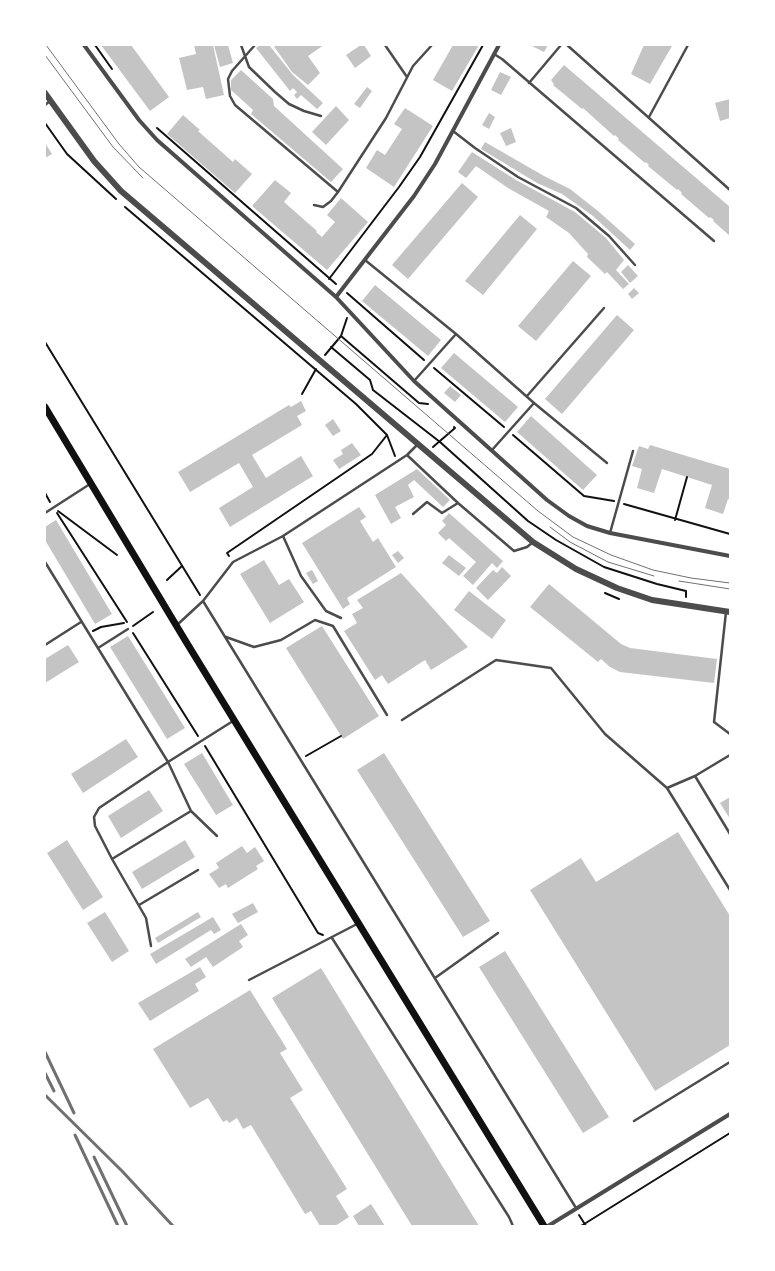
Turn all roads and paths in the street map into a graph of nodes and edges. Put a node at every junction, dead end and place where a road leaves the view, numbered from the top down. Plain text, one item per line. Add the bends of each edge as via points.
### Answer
1 (84, 45) edge
2 (95, 45) edge
3 (242, 45) edge
4 (255, 45) edge
5 (385, 45) edge
6 (432, 45) edge
7 (483, 45) edge
8 (499, 45) edge
9 (561, 45) edge
10 (567, 45) edge
11 (688, 45) edge
12 (494, 54) junction
13 (244, 56) junction
14 (113, 70) dead end
15 (407, 77) junction
16 (529, 83) junction
17 (45, 93) edge
18 (51, 101) junction
19 (45, 105) edge
20 (321, 116) dead end
21 (649, 117) junction
22 (154, 124) dead end
23 (453, 131) junction
24 (730, 190) edge
25 (338, 192) junction
26 (314, 205) dead end
27 (714, 241) dead end
28 (365, 260) junction
29 (635, 265) dead end
30 (329, 279) junction
31 (343, 289) junction
32 (336, 297) junction
33 (357, 303) junction
34 (604, 308) dead end
35 (349, 311) junction
36 (456, 334) junction
37 (341, 336) junction
38 (45, 342) edge
39 (332, 347) junction
40 (322, 360) junction
41 (430, 365) junction
42 (316, 370) junction
43 (414, 381) junction
44 (302, 394) dead end
45 (527, 396) junction
46 (534, 403) junction
47 (45, 407) edge
48 (433, 408) dead end
49 (450, 423) dead end
50 (510, 431) junction
51 (387, 435) junction
52 (440, 442) junction
53 (419, 444) junction
54 (492, 450) junction
55 (428, 451) junction
56 (633, 451) dead end
57 (407, 455) junction
58 (397, 461) junction
59 (607, 463) dead end
60 (687, 477) dead end
61 (91, 483) junction
62 (45, 493) edge
63 (458, 502) junction
64 (618, 502) junction
65 (54, 508) junction
66 (45, 513) edge
67 (413, 514) dead end
68 (675, 520) junction
69 (610, 533) junction
70 (730, 534) edge
71 (283, 536) junction
72 (533, 542) junction
73 (117, 555) dead end
74 (730, 556) edge
75 (45, 562) edge
76 (233, 562) junction
77 (182, 566) junction
78 (167, 580) dead end
79 (686, 591) dead end
80 (203, 601) junction
81 (728, 611) edge
82 (153, 612) dead end
83 (341, 618) dead end
84 (81, 622) junction
85 (127, 623) junction
86 (176, 625) junction
87 (129, 629) junction
88 (89, 634) junction
89 (226, 637) junction
90 (45, 645) edge
91 (98, 648) junction
92 (387, 715) dead end
93 (402, 720) dead end
94 (234, 721) junction
95 (730, 734) edge
96 (341, 736) dead end
97 (201, 741) junction
98 (730, 755) edge
99 (302, 759) junction
100 (168, 762) junction
101 (695, 776) junction
102 (667, 788) junction
103 (191, 811) junction
104 (730, 834) edge
105 (217, 836) dead end
106 (112, 859) junction
107 (198, 870) dead end
108 (730, 890) edge
109 (139, 906) junction
110 (358, 924) junction
111 (498, 933) dead end
112 (332, 938) junction
113 (151, 946) dead end
114 (435, 978) junction
115 (249, 980) dead end
116 (730, 1062) edge
117 (730, 1114) edge
118 (634, 1121) dead end
119 (730, 1133) edge
120 (576, 1208) junction
121 (585, 1225) edge
122 (513, 1226) edge
123 (544, 1226) edge
124 (548, 1226) edge
125 (581, 1226) edge

1 - 32 street via 139,120 157,140
2 - 14 path
3 - 13 lane
4 - 13 lane
5 - 15 lane
6 - 15 lane via 413,66
7 - 30 path via 420,157
8 - 12 street
9 - 16 lane
10 - 21 lane
11 - 21 lane
12 - 16 lane
12 - 23 street
13 - 20 lane via 249,67 289,104
13 - 25 lane via 228,79 230,96 235,105
15 - 25 lane via 386,118
16 - 27 lane
17 - 18 street
18 - 19 lane
18 - 40 street via 94,161 122,191
21 - 24 lane
22 - 30 path
23 - 28 street via 414,196
23 - 29 lane via 518,177 576,208 609,236
25 - 26 lane via 323,206
28 - 31 street
28 - 36 lane
30 - 31 path
31 - 32 street
31 - 33 path
32 - 35 street
33 - 35 path
33 - 41 path
34 - 45 lane
35 - 37 path
35 - 43 street
36 - 41 lane
36 - 45 lane
37 - 39 path
37 - 48 path via 419,403 427,403
38 - 77 path
39 - 40 path
39 - 52 path via 370,380 373,390
40 - 42 path
40 - 53 street
41 - 43 lane
41 - 50 path
42 - 44 path
42 - 51 path
43 - 54 street
45 - 46 lane
46 - 50 lane
46 - 59 lane
47 - 61 main road
49 - 52 path via 455,428
50 - 54 lane
50 - 64 path via 584,496
51 - 58 path
51 - 76 path via 372,454 227,553
52 - 55 path
52 - 79 path via 528,521 556,540 604,567
53 - 55 street
53 - 57 lane
54 - 69 street via 547,500 569,516 587,526
55 - 72 street
56 - 64 lane
57 - 58 lane
57 - 63 lane
58 - 71 lane
60 - 68 path
61 - 65 lane
61 - 86 main road
62 - 65 path
63 - 67 lane via 442,513 427,502
63 - 72 lane via 514,551 528,547
64 - 68 path
64 - 69 lane
65 - 66 lane
65 - 73 path
65 - 85 path
68 - 70 path
69 - 74 street
71 - 76 lane
71 - 83 lane via 301,576 326,611
72 - 81 street via 576,569 617,588 652,600
75 - 84 lane
76 - 80 lane
77 - 78 path
77 - 80 path
80 - 86 lane
80 - 89 lane
81 - 95 lane via 714,722
82 - 87 path
84 - 88 lane
84 - 90 lane
85 - 87 path
85 - 88 path via 101,627
86 - 94 main road
87 - 91 lane
87 - 97 path
88 - 91 lane
89 - 92 lane via 254,647 281,640 316,620 334,626
89 - 99 lane
91 - 100 lane
93 - 102 lane via 496,660 551,668 605,734
94 - 97 lane
94 - 110 main road
96 - 99 path
97 - 100 lane
97 - 112 path via 318,933
98 - 101 lane
99 - 114 lane
100 - 103 lane
100 - 106 lane via 99,808 94,817 95,826
101 - 102 lane
101 - 104 lane
102 - 108 lane
103 - 105 lane
103 - 106 lane
106 - 109 lane
107 - 109 lane
109 - 113 lane via 146,918
110 - 112 lane
110 - 123 main road
111 - 114 lane
112 - 115 lane
112 - 122 lane
114 - 120 lane
116 - 118 lane
117 - 120 street
119 - 121 path
120 - 121 path
120 - 124 street
121 - 125 path

